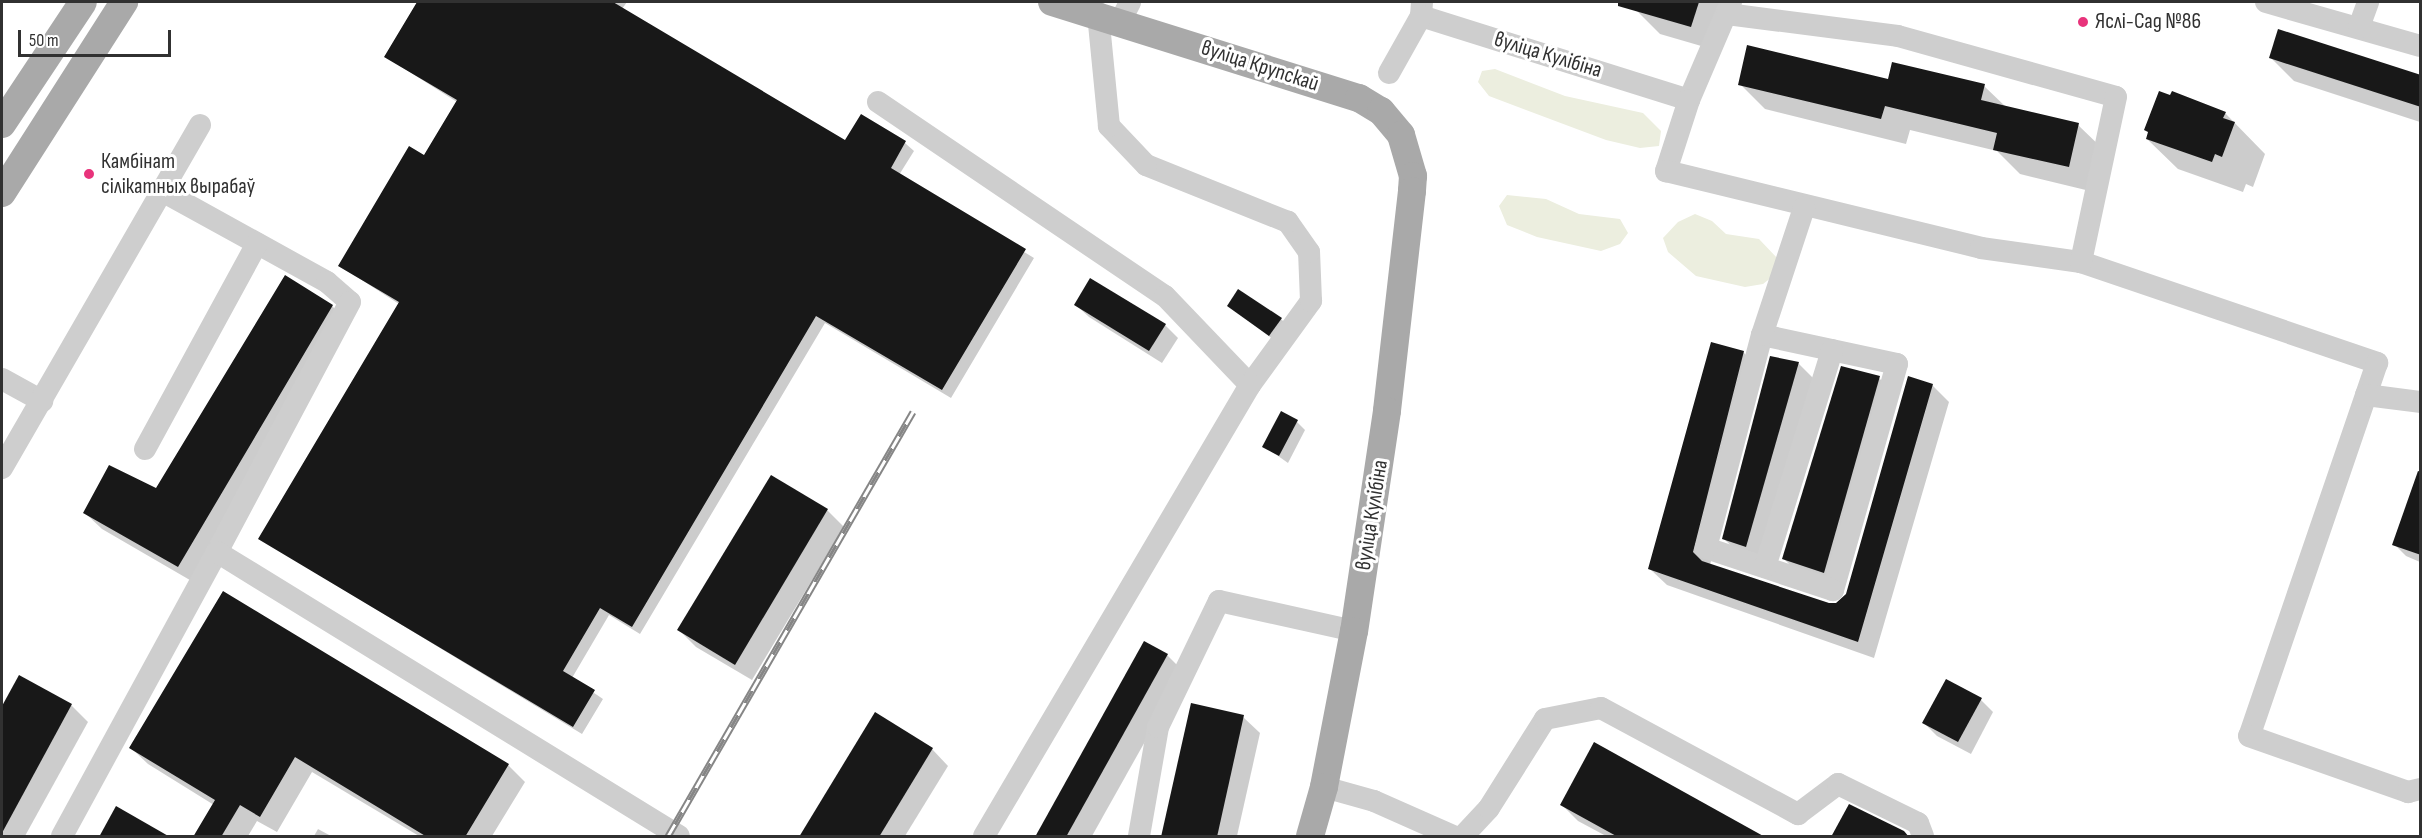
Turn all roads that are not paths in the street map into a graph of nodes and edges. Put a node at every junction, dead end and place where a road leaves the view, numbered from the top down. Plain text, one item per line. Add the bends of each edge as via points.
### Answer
1 (83, 2) edge
2 (124, 2) edge
3 (1052, 2) edge
4 (2266, 2) edge
5 (2368, 2) edge
6 (1729, 8) edge
7 (1421, 9) edge
8 (1116, 12) edge
9 (2359, 27) junction
10 (2421, 46) edge
11 (1389, 73) dead end
12 (1689, 100) junction
13 (878, 102) dead end
14 (2, 124) edge
15 (200, 126) dead end
16 (1412, 191) joint
17 (164, 192) junction
18 (2, 193) edge
19 (1804, 208) junction
20 (257, 244) junction
21 (2081, 262) junction
22 (1762, 336) junction
23 (1832, 350) junction
24 (2, 379) edge
25 (1250, 385) junction
26 (2366, 395) junction
27 (42, 401) junction
28 (2421, 402) edge
29 (145, 448) dead end
30 (2, 468) edge
31 (218, 552) junction
32 (1765, 567) junction
33 (1354, 631) junction
34 (1324, 787) junction
35 (2421, 789) edge
36 (1412, 828) edge
37 (62, 837) edge
38 (679, 837) edge
39 (984, 837) edge
40 (1139, 837) edge
41 (1310, 837) edge
42 (1453, 837) edge
43 (1463, 837) edge
44 (1923, 837) edge

1 - 14 main road
2 - 18 main road
3 - 8 main road, вуліца Крупскай
4 - 9 street
5 - 9 street
6 - 12 street
6 - 21 street via 1898,36 2116,97
7 - 11 street
7 - 12 street, вуліца Кулібіна
8 - 16 main road, вуліца Крупскай via 1359,98 1381,111 1401,135 1413,176
8 - 25 street via 1109,126 1146,165 1288,222 1308,252 1311,301
9 - 10 street
12 - 19 street via 1666,171
13 - 25 street via 1165,296
15 - 17 street
16 - 33 main road, вуліца Кулібіна via 1387,411
17 - 20 street
17 - 27 street
19 - 21 street via 1981,248
19 - 22 street
20 - 29 street
20 - 31 street via 327,282 350,302
21 - 26 street via 2377,363
22 - 23 street
22 - 32 street via 1706,548
23 - 32 street
23 - 32 street via 1897,364 1833,590
24 - 27 street
25 - 39 street
26 - 28 street
26 - 35 street via 2250,736 2408,792
27 - 30 street
31 - 37 street
31 - 38 street
33 - 34 main road, вуліца Кулібіна
33 - 40 street via 1219,601 1158,727
34 - 36 street via 1374,801
34 - 41 main road, вуліца Кулібіна
36 - 42 street
43 - 44 street via 1489,808 1545,719 1601,708 1798,814 1838,784 1918,823

